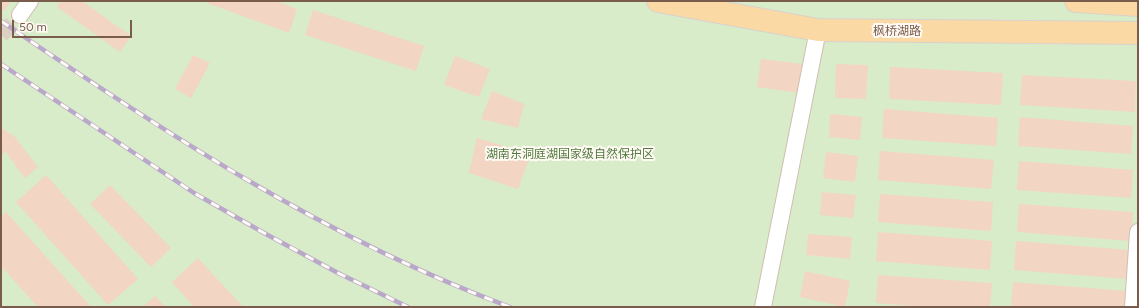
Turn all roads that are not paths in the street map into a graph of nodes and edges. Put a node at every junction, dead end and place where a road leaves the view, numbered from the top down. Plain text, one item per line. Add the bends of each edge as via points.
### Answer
1 (30, 1) edge
2 (658, 1) edge
3 (1076, 1) edge
4 (1138, 5) edge
5 (20, 15) tunnel mouth
6 (818, 30) junction
7 (1138, 33) edge
8 (1138, 232) edge
9 (763, 307) edge
10 (1133, 307) edge

1 - 5 street
2 - 6 main road, 枫桥湖路
3 - 4 main road
6 - 7 main road, 枫桥湖路
6 - 9 street
8 - 10 street

